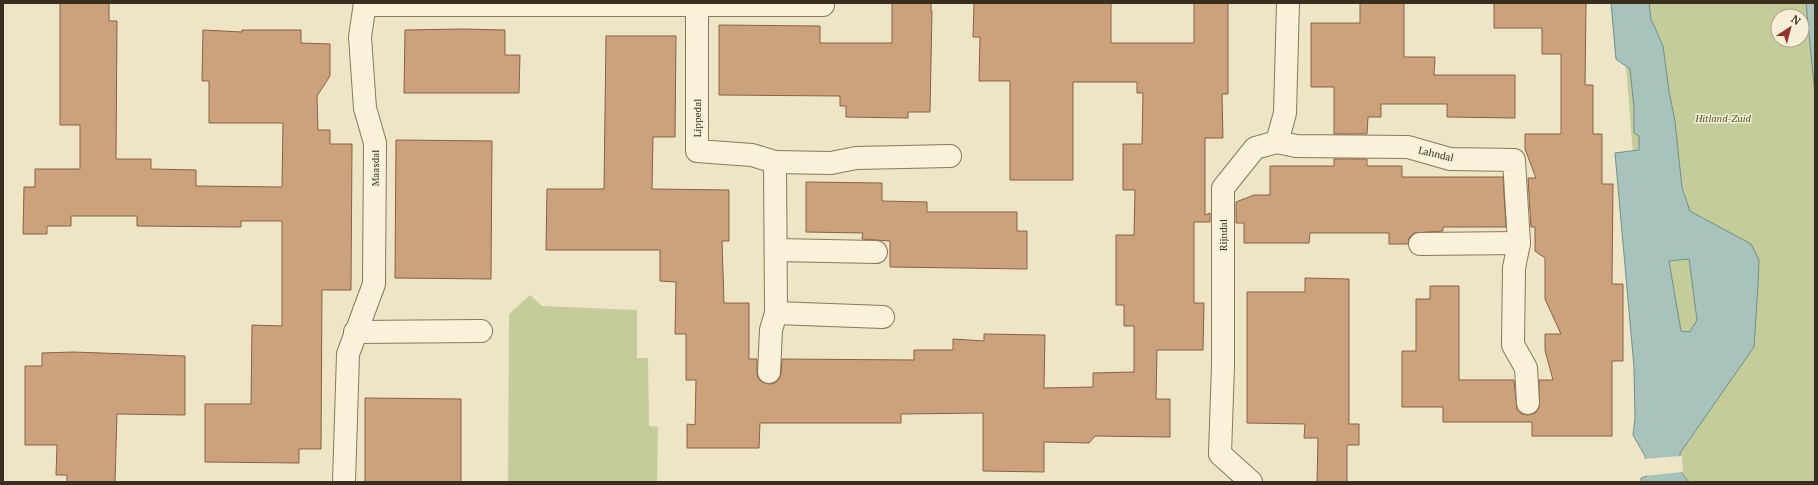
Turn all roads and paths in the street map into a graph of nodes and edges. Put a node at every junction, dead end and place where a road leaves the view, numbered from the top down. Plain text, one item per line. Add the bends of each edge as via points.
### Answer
1 (823, 3) edge
2 (1288, 3) edge
3 (365, 4) edge
4 (697, 6) junction
5 (1277, 142) junction
6 (950, 156) dead end
7 (775, 162) junction
8 (1519, 242) junction
9 (1420, 244) dead end
10 (777, 250) junction
11 (876, 252) dead end
12 (776, 313) junction
13 (883, 317) dead end
14 (481, 331) dead end
15 (355, 332) junction
16 (769, 372) dead end
17 (1528, 403) dead end
18 (344, 482) edge
19 (1251, 482) edge

1 - 4 street
2 - 5 street via 1285,113
3 - 4 street
3 - 15 street, Maasdal via 360,38 365,108 375,143 374,284
4 - 7 street, Lippedal via 697,151 752,155
5 - 8 street, Lahndal via 1296,146 1408,147 1450,159 1514,160
5 - 19 street, Rijndal via 1255,148 1223,188 1220,454
6 - 7 street, Lippedal via 856,158 831,163
7 - 10 street
8 - 9 street
8 - 17 street, Lahndal via 1514,268 1513,345 1526,368
10 - 11 street
10 - 12 street
12 - 13 street
12 - 16 street via 771,330
14 - 15 street
15 - 18 street, Maasdal via 348,354

